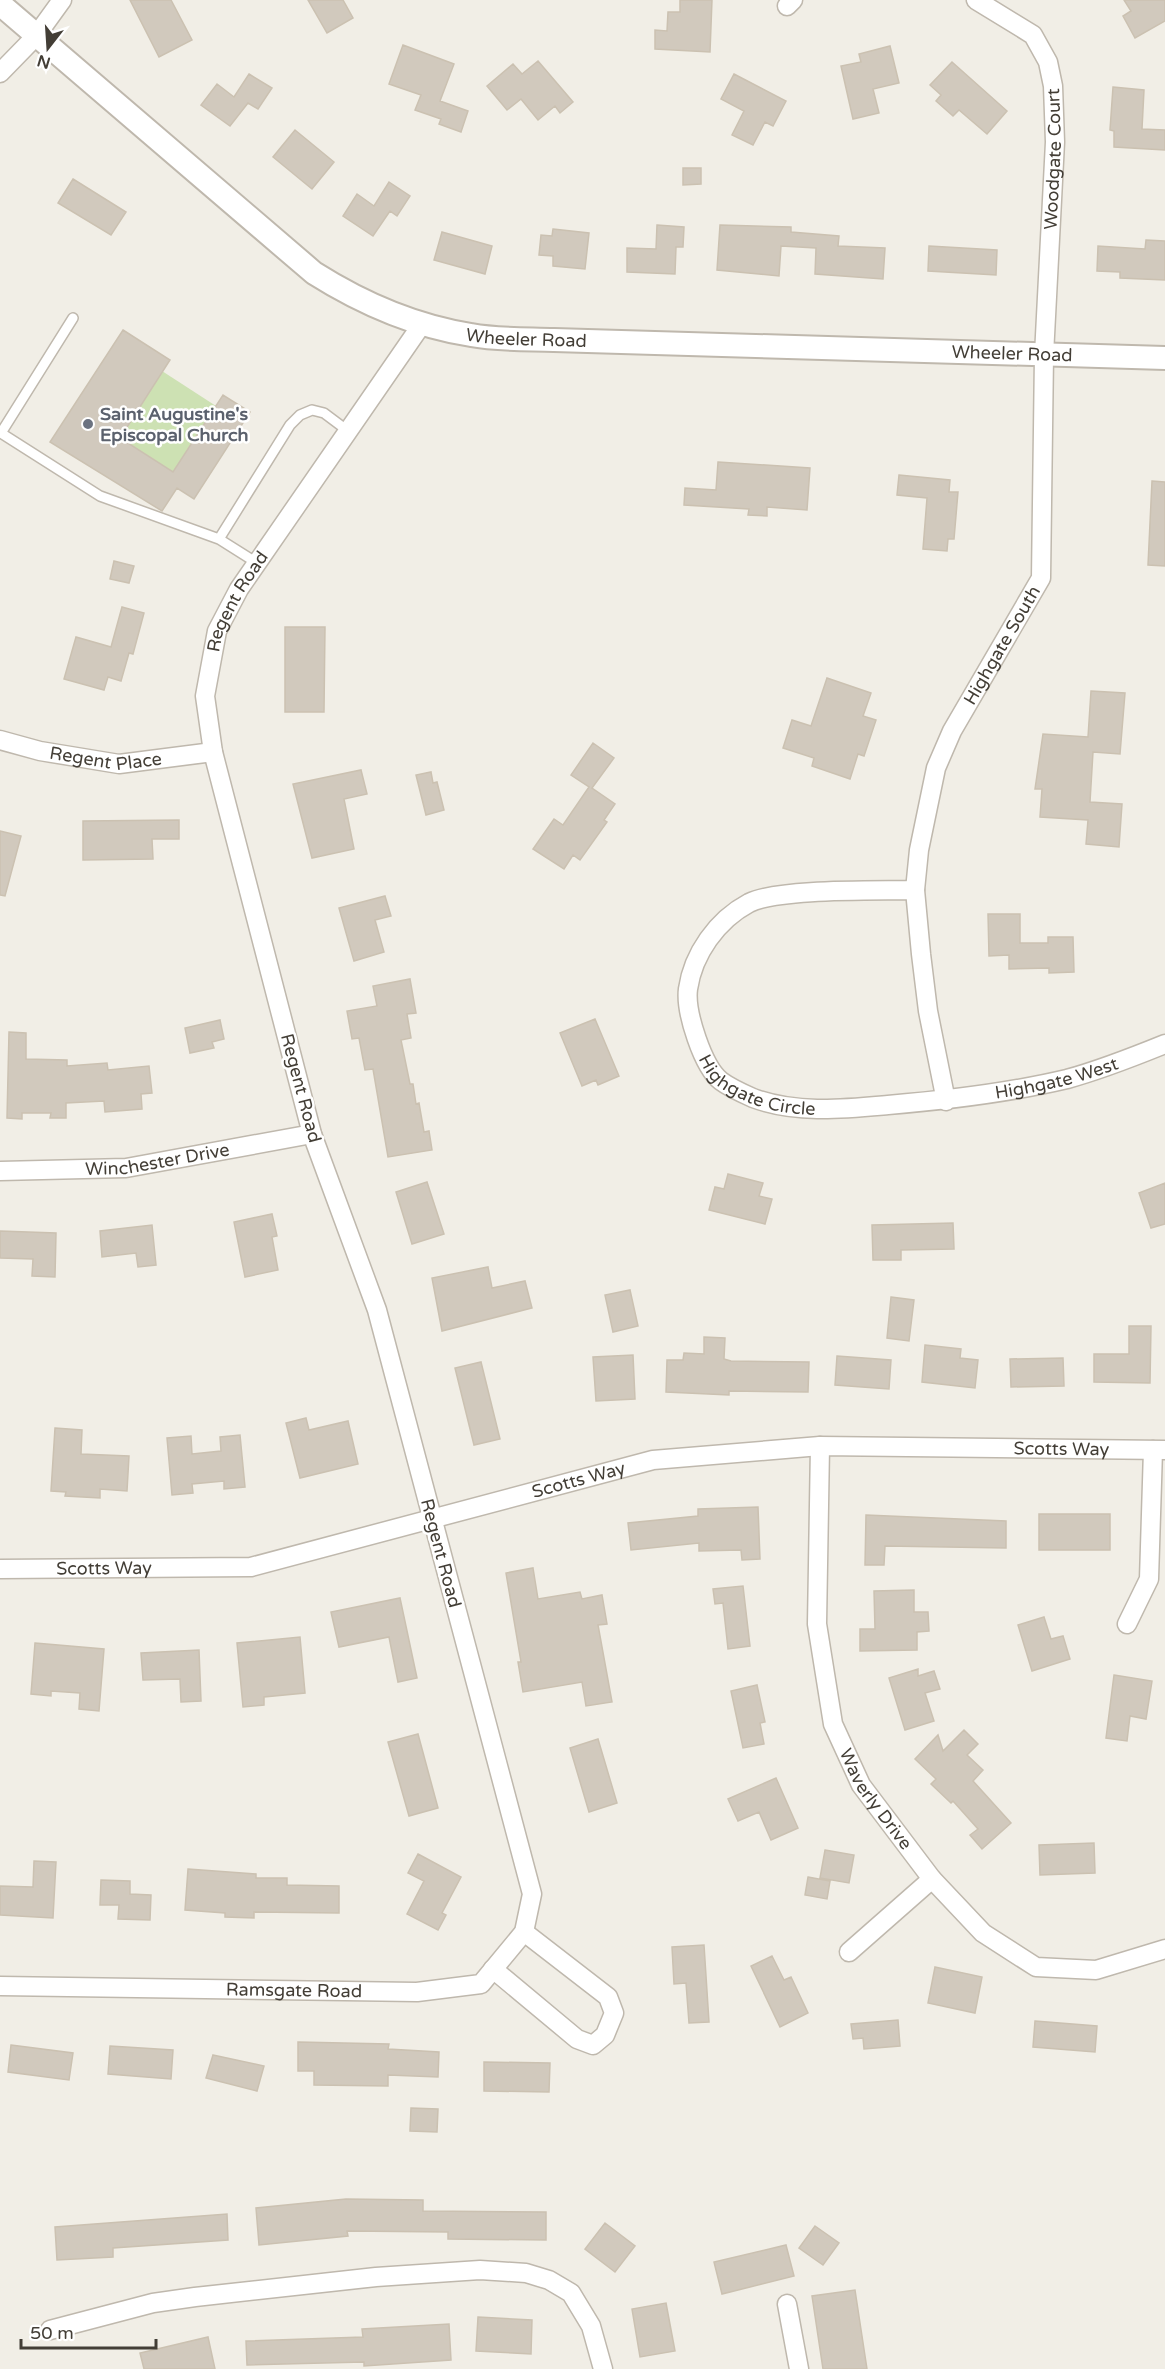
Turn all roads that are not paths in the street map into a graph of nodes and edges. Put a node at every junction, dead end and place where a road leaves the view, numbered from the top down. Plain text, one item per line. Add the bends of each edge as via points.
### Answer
1 (62, 0) edge
2 (976, 0) edge
3 (0, 4) edge
4 (36, 36) junction
5 (0, 73) edge
6 (73, 318) dead end
7 (422, 324) junction
8 (1044, 356) junction
9 (1165, 358) edge
10 (348, 431) junction
11 (219, 539) junction
12 (257, 563) junction
13 (0, 740) edge
14 (213, 752) junction
15 (915, 890) junction
16 (1165, 1044) edge
17 (946, 1101) junction
18 (312, 1134) junction
19 (0, 1171) edge
20 (820, 1446) junction
21 (1159, 1450) edge
22 (432, 1517) junction
23 (0, 1569) edge
24 (1126, 1624) dead end
25 (932, 1880) junction
26 (532, 1894) joint
27 (524, 1932) junction
28 (1165, 1949) edge
29 (849, 1952) dead end
30 (493, 1969) junction
31 (0, 1986) edge
32 (787, 2304) dead end
33 (50, 2330) dead end
34 (603, 2369) edge
35 (799, 2369) edge

1 - 4 street
2 - 8 street, Woodgate Court via 1033,35 1048,62 1053,86 1056,142
3 - 4 street, Wheeler Road
4 - 5 street
4 - 7 street, Wheeler Road via 314,273 356,299
6 - 11 lane via 1,433 100,496
7 - 8 street, Wheeler Road via 472,335 554,340
7 - 10 street, Regent Road
8 - 9 street, Wheeler Road
8 - 15 street, Highgate South via 1041,578 952,731 936,768 924,815
10 - 11 lane via 324,413 312,410 300,415
10 - 12 street, Regent Road
11 - 12 lane
12 - 14 street, Regent Road via 217,631 205,696
13 - 14 street, Regent Place via 119,764
14 - 18 street, Regent Road
15 - 17 street via 928,1011
15 - 17 street, Highgate Circle via 768,897 750,903 708,938 688,990 692,1019 703,1053 720,1080 753,1098 828,1110
16 - 17 street, Highgate West via 1068,1078
18 - 19 street, Winchester Drive via 126,1168
18 - 22 street, Regent Road via 377,1310
20 - 21 street, Scotts Way
20 - 22 street, Scotts Way via 652,1460
20 - 25 street, Waverly Drive via 817,1624 833,1724 861,1785
21 - 24 street via 1149,1579
22 - 23 street, Scotts Way via 252,1567
22 - 26 street, Regent Road
25 - 28 street, Waverly Drive via 983,1933 1036,1967 1096,1970
25 - 29 street
26 - 27 street, Ramsgate Road
27 - 30 street, Ramsgate Road
27 - 30 street via 608,1996 614,2013 605,2035 593,2045 577,2039
30 - 31 street, Ramsgate Road via 481,1984 417,1992
32 - 35 street
33 - 34 street via 153,2303 195,2297 376,2277 480,2270 514,2272 549,2280 571,2293 591,2326

